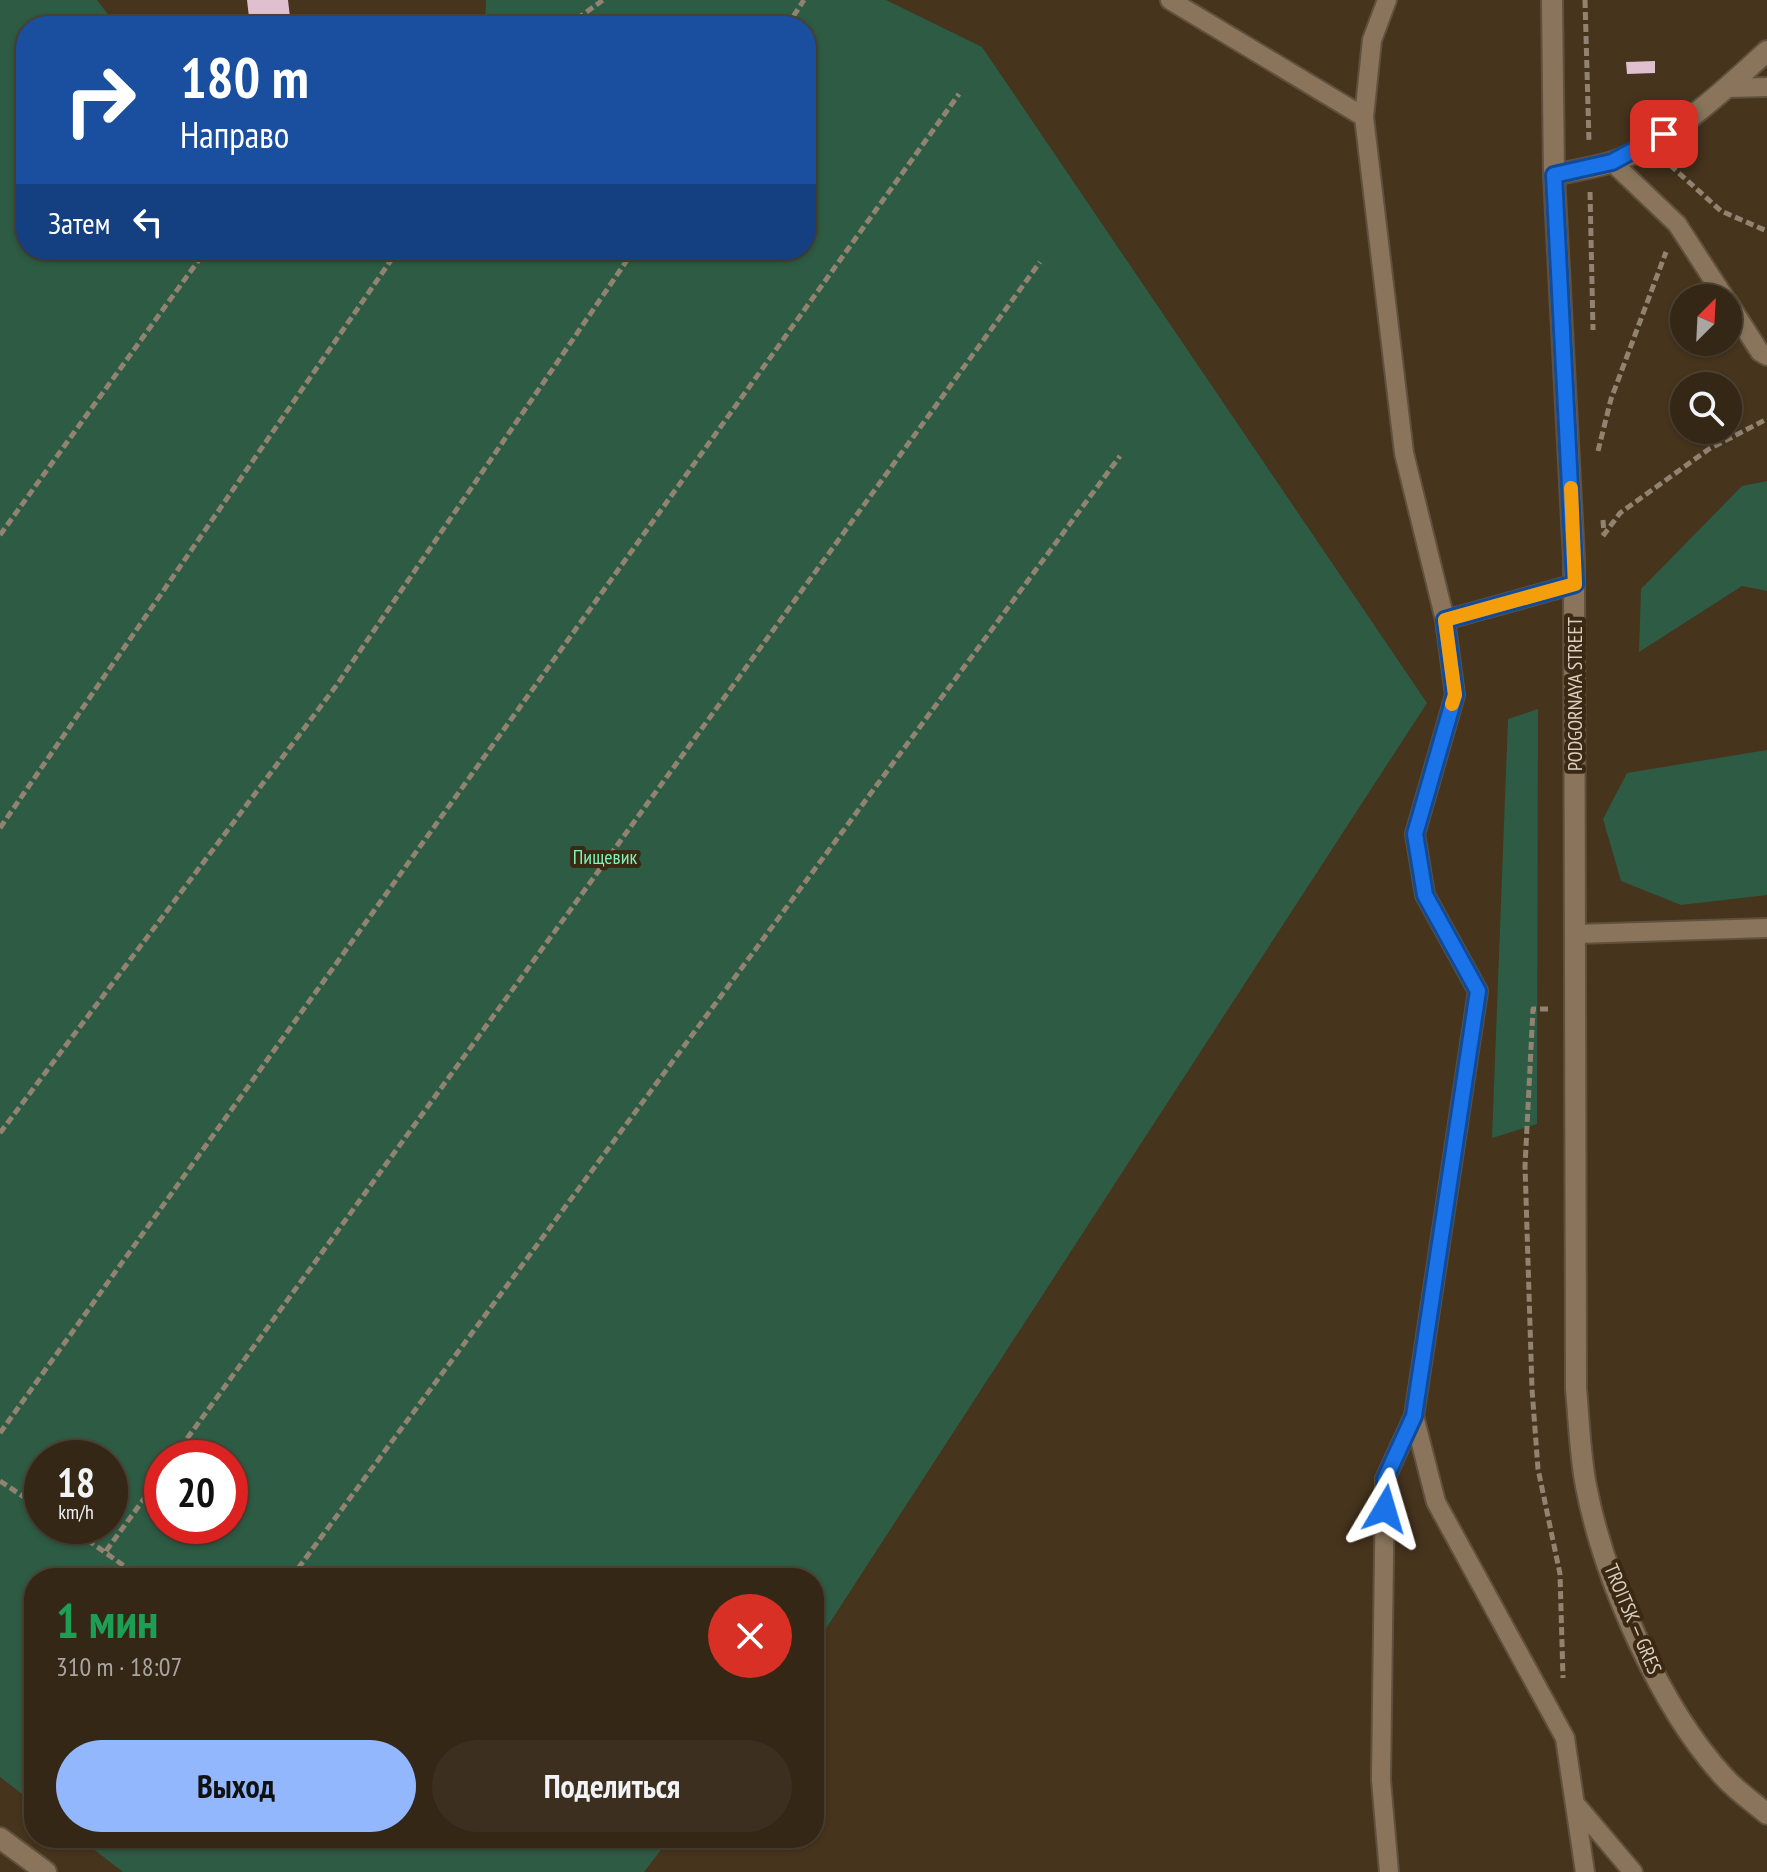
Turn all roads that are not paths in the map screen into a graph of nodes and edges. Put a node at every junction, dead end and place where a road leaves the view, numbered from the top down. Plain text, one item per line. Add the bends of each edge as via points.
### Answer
1 (1170, 0) edge
2 (1387, 0) edge
3 (1552, 0) edge
4 (1767, 51) edge
5 (1767, 87) edge
6 (1727, 88) junction
7 (1364, 117) junction
8 (1612, 162) junction
9 (1554, 175) junction
10 (1716, 284) edge
11 (1742, 321) edge
12 (1767, 356) edge
13 (1575, 584) junction
14 (1445, 620) junction
15 (1767, 928) edge
16 (1576, 934) junction
17 (1576, 1389) joint
18 (1414, 1416) junction
19 (1578, 1806) junction
20 (1767, 1814) edge
21 (0, 1838) edge
22 (46, 1872) edge
23 (1389, 1872) edge
24 (1585, 1872) edge
25 (1633, 1872) edge

1 - 7 lane
2 - 7 lane via 1372,40
3 - 9 street, PODGORNAYA STREET
4 - 6 street
5 - 6 lane
6 - 8 street via 1681,124
7 - 14 lane via 1404,453
8 - 9 street
8 - 10 lane via 1677,224
9 - 13 street, PODGORNAYA STREET
11 - 12 lane
13 - 14 lane
13 - 16 street, PODGORNAYA STREET
14 - 18 lane via 1455,695 1415,834 1425,895 1478,991
15 - 16 lane
16 - 17 street, PODGORNAYA STREET
17 - 20 street, TROITSK — GRES via 1586,1486 1633,1629 1673,1706 1725,1778
18 - 19 lane via 1436,1502 1565,1738
18 - 23 lane via 1385,1479 1381,1780
19 - 24 lane
19 - 25 lane
21 - 22 street

